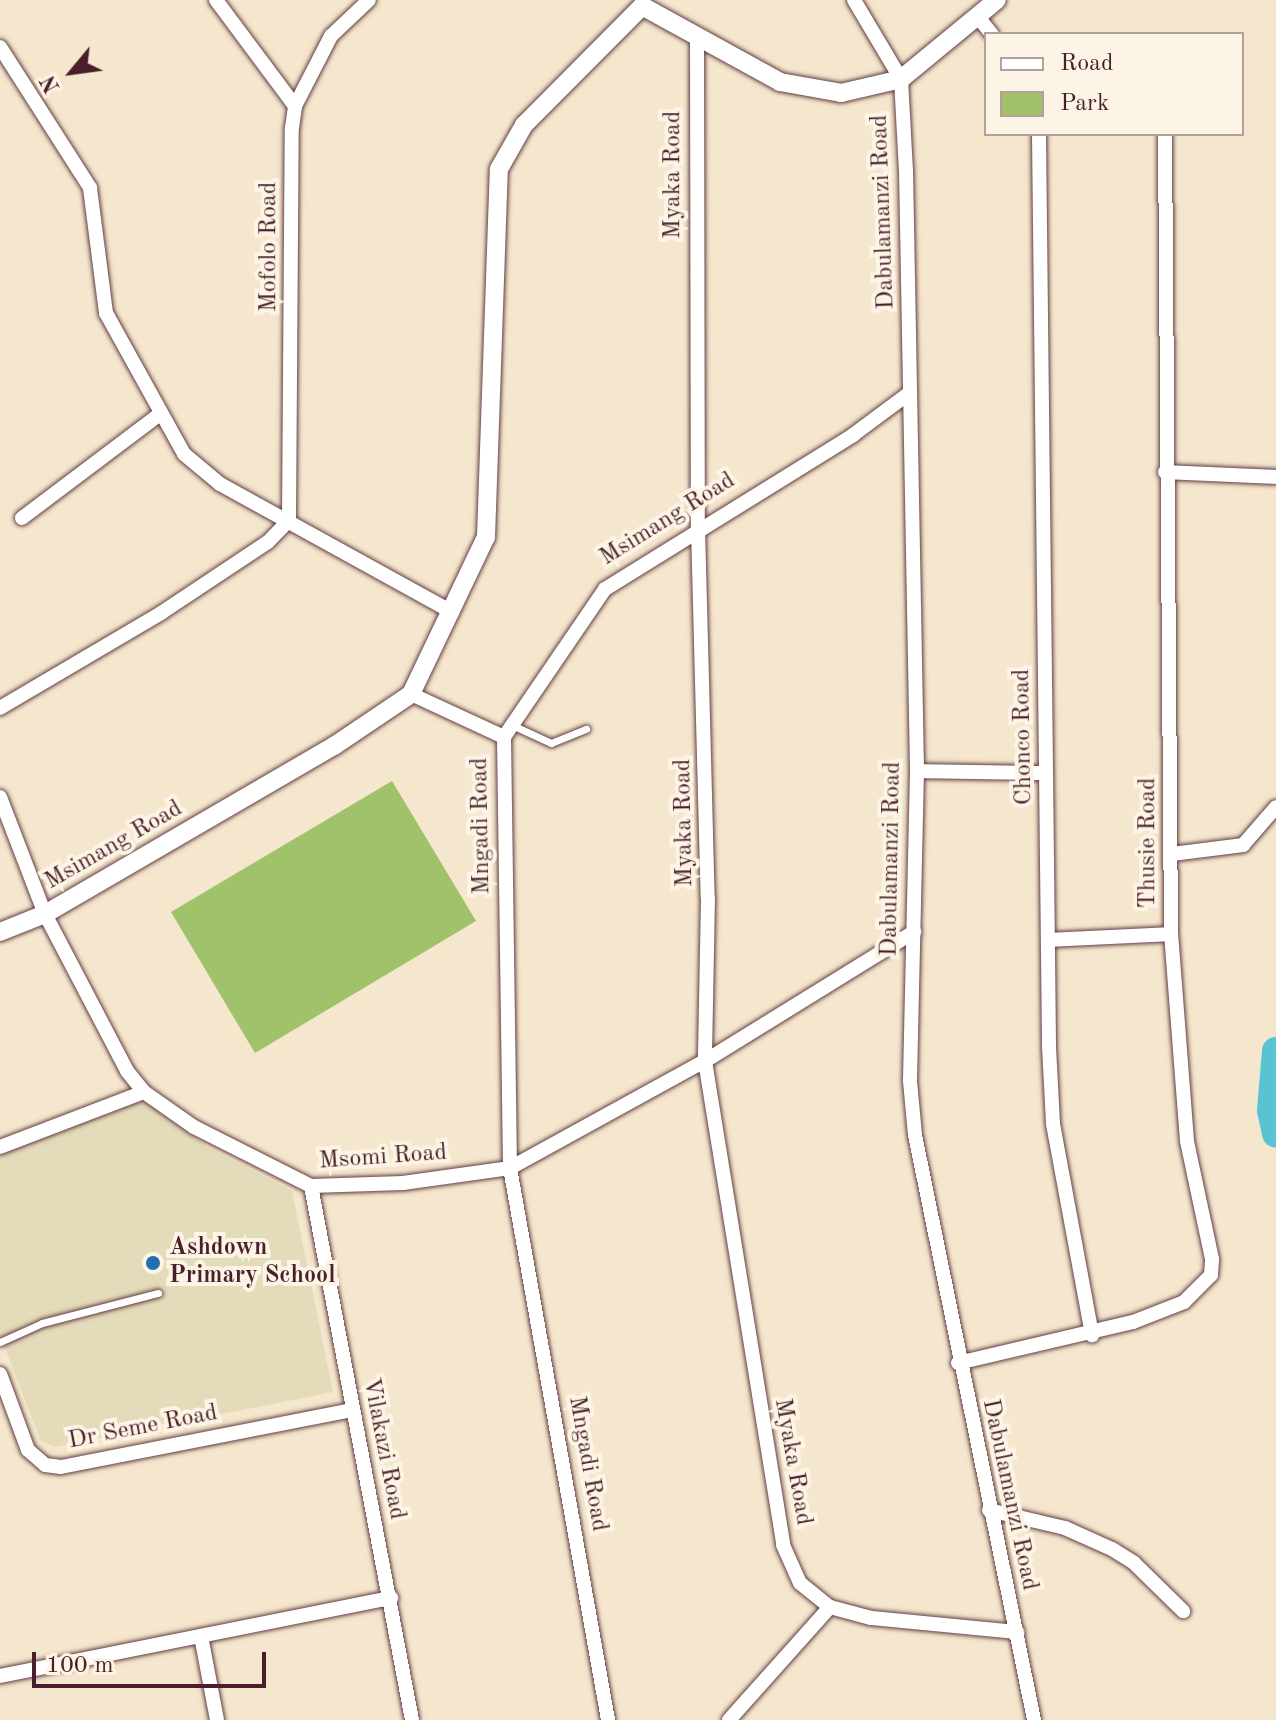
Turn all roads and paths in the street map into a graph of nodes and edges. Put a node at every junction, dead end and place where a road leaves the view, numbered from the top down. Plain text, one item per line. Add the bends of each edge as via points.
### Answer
1 (216, 0) edge
2 (369, 0) edge
3 (854, 0) edge
4 (997, 0) edge
5 (637, 3) edge
6 (978, 17) junction
7 (990, 32) edge
8 (697, 37) junction
9 (0, 47) edge
10 (901, 79) junction
11 (295, 106) junction
12 (1039, 136) edge
13 (1165, 136) edge
14 (908, 394) junction
15 (160, 414) junction
16 (1165, 472) junction
17 (1276, 477) edge
18 (22, 518) dead end
19 (289, 520) junction
20 (698, 528) junction
21 (452, 612) junction
22 (411, 694) junction
23 (0, 708) edge
24 (586, 729) dead end
25 (508, 731) junction
26 (917, 771) junction
27 (1046, 773) junction
28 (0, 797) edge
29 (1276, 807) edge
30 (1172, 854) junction
31 (45, 914) junction
32 (0, 932) edge
33 (914, 932) junction
34 (1171, 934) junction
35 (1049, 940) junction
36 (705, 1061) junction
37 (144, 1092) junction
38 (0, 1147) edge
39 (510, 1168) junction
40 (311, 1186) junction
41 (158, 1293) dead end
42 (1092, 1335) junction
43 (0, 1342) edge
44 (958, 1363) junction
45 (0, 1374) edge
46 (351, 1410) junction
47 (989, 1510) junction
48 (391, 1598) junction
49 (830, 1607) junction
50 (1183, 1611) dead end
51 (1017, 1632) junction
52 (201, 1636) junction
53 (0, 1676) edge
54 (217, 1720) edge
55 (412, 1720) edge
56 (608, 1720) edge
57 (729, 1720) edge
58 (1034, 1720) edge

1 - 11 street
2 - 11 street, Mofolo Road via 331,36
3 - 10 street, Dabulamanzi Road
4 - 6 street
5 - 8 street
5 - 21 street via 524,125 499,169 491,504 486,537
6 - 7 street
6 - 10 street
8 - 10 street via 801,89 851,92
8 - 20 street, Myaka Road
9 - 15 street via 90,188 106,313
10 - 14 street, Dabulamanzi Road
11 - 19 street, Mofolo Road
12 - 27 street, Chonco Road
13 - 16 street, Thusie Road
14 - 20 street, Msimang Road via 853,435
14 - 26 street, Dabulamanzi Road
15 - 18 street
15 - 19 street via 184,454 204,474
16 - 17 street
16 - 30 street, Thusie Road
19 - 21 street
19 - 23 street via 268,542 161,613
20 - 25 street, Msimang Road via 605,589
20 - 36 street, Myaka Road via 708,898
21 - 22 street
22 - 25 street, Mngadi Road
22 - 31 street, Msimang Road via 334,746
24 - 25 lane via 551,743
25 - 39 street, Mngadi Road
26 - 27 street
26 - 33 street, Dabulamanzi Road
27 - 35 street, Chonco Road
28 - 31 street, Msomi Road
29 - 30 street via 1243,845
30 - 34 street, Thusie Road
31 - 32 street, Msimang Road
31 - 37 street, Msomi Road via 100,1023
33 - 36 street, Msomi Road
33 - 44 street, Dabulamanzi Road via 910,1081 915,1135
34 - 35 street
34 - 42 street, Thusie Road via 1187,1141 1211,1275 1184,1302
35 - 42 street, Chonco Road via 1053,1124
36 - 39 street, Msomi Road
36 - 49 street, Myaka Road via 783,1545 810,1595
37 - 38 street
37 - 40 street, Msomi Road via 194,1127
39 - 40 street, Msomi Road via 403,1183
39 - 56 street, Mngadi Road
40 - 46 street, Vilakazi Road
41 - 43 lane via 42,1323
42 - 44 street, Thusie Road
44 - 47 street, Dabulamanzi Road
45 - 46 street, Dr Seme Road via 28,1450 45,1465 61,1467
46 - 48 street, Vilakazi Road
47 - 50 street via 1065,1528 1112,1549
47 - 51 street, Dabulamanzi Road
48 - 52 street
48 - 55 street, Vilakazi Road
49 - 51 street via 871,1618
49 - 57 street
51 - 58 street, Dabulamanzi Road
52 - 53 street
52 - 54 street

